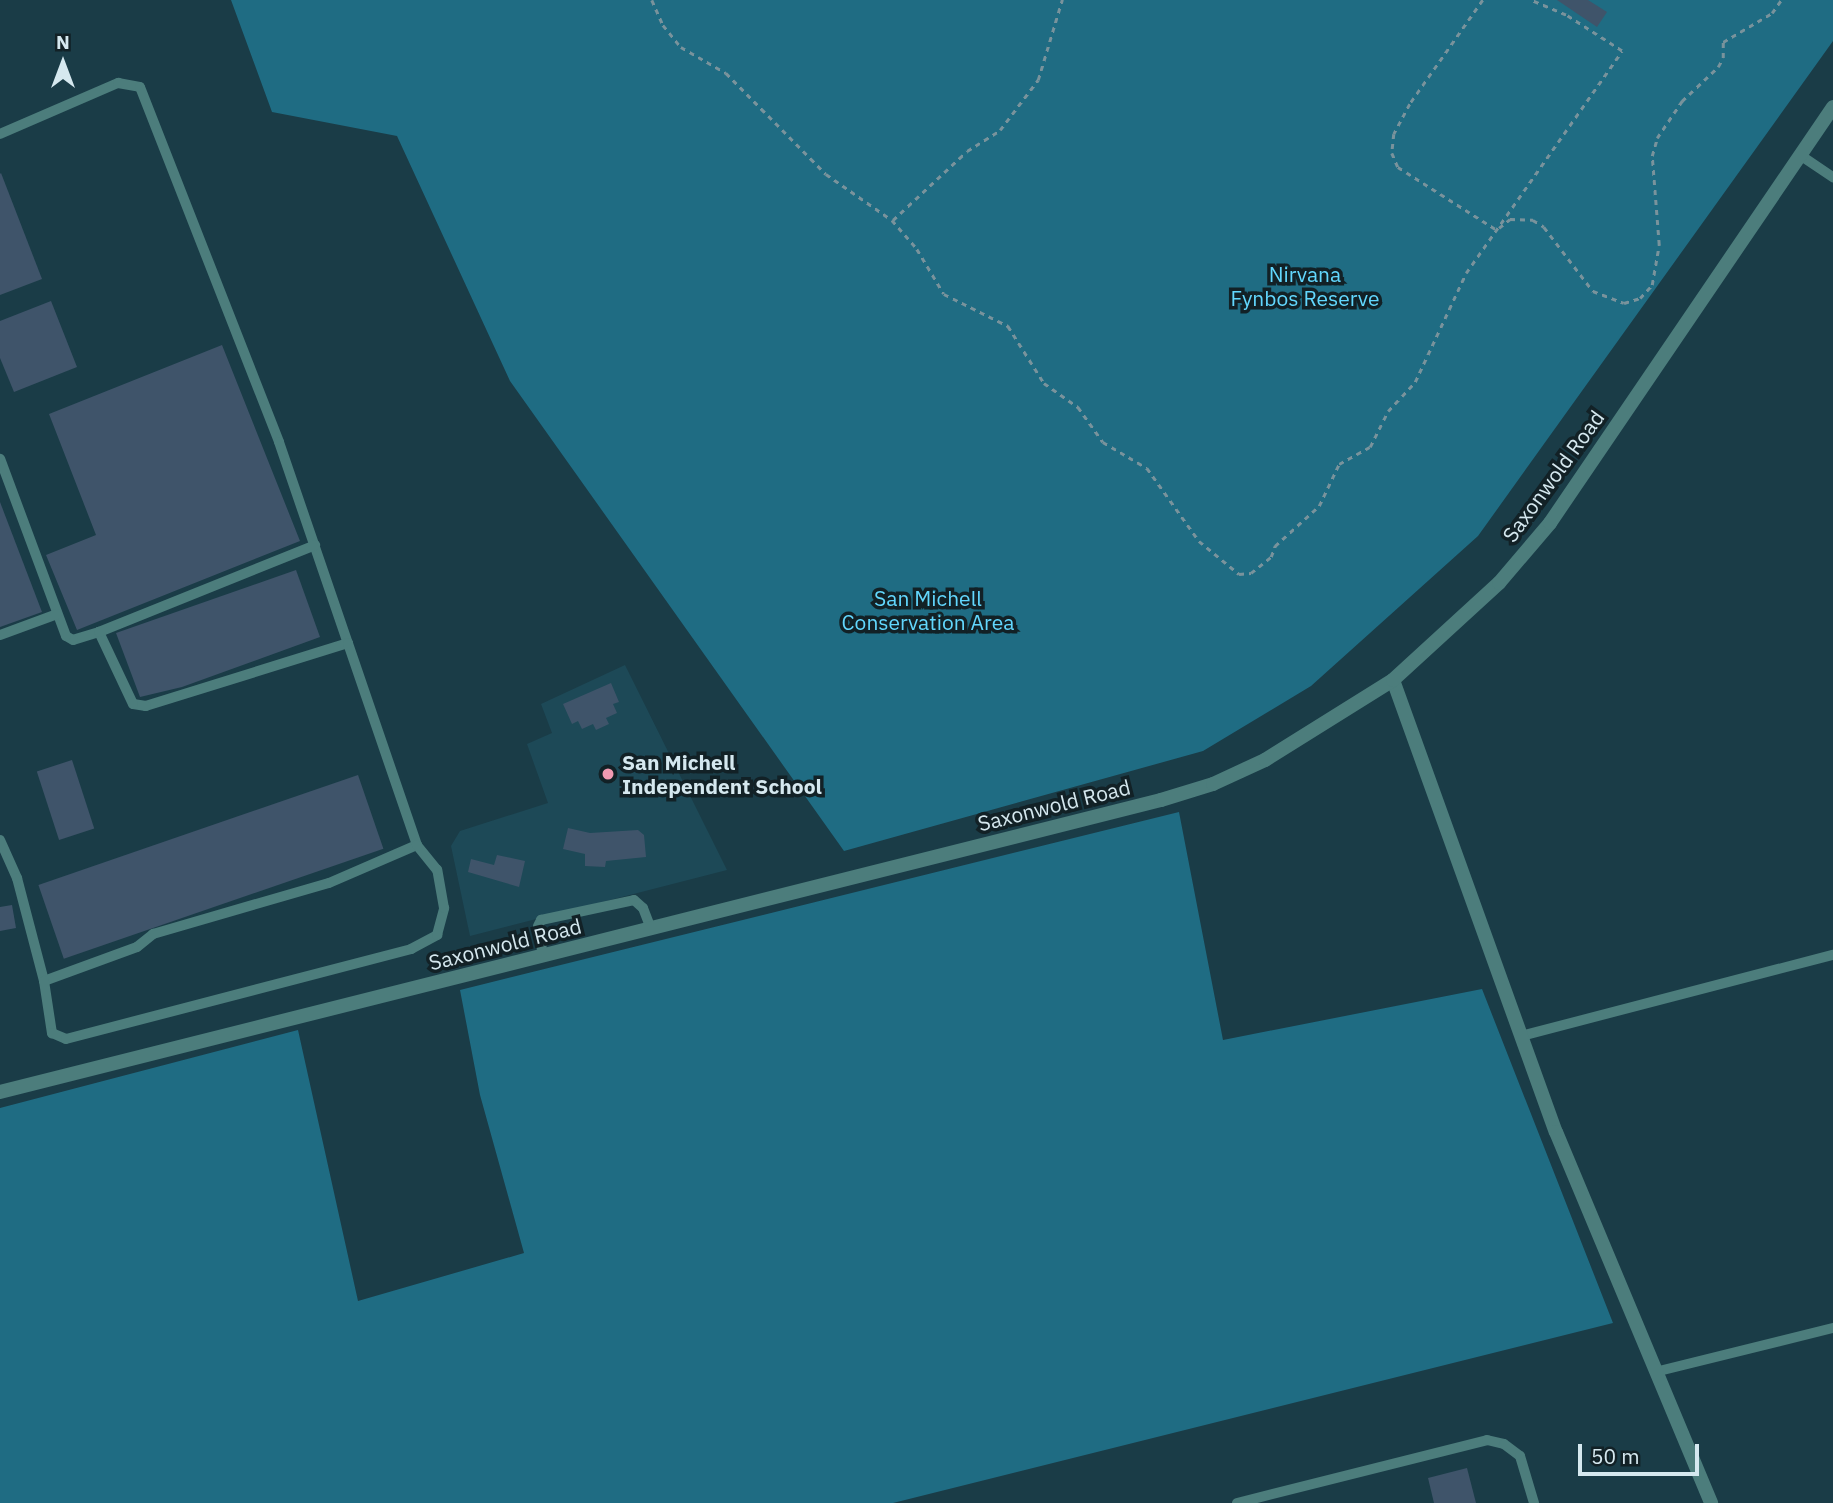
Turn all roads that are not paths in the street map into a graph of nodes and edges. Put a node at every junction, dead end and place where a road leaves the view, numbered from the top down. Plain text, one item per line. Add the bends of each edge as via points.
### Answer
1 (1833, 107) edge
2 (0, 134) edge
3 (1800, 155) junction
4 (1833, 177) edge
5 (0, 460) edge
6 (315, 545) junction
7 (57, 614) junction
8 (99, 632) junction
9 (0, 635) edge
10 (348, 643) junction
11 (1393, 680) junction
12 (0, 840) edge
13 (417, 845) junction
14 (651, 929) junction
15 (1833, 955) edge
16 (543, 956) junction
17 (44, 981) junction
18 (1521, 1036) junction
19 (0, 1092) edge
20 (1833, 1328) edge
21 (1656, 1372) junction
22 (1237, 1503) edge
23 (1534, 1503) edge
24 (1711, 1503) edge

1 - 3 street, Saxonwold Road
2 - 6 lane via 118,83 140,87
3 - 4 lane
3 - 11 street, Saxonwold Road via 1550,523 1499,583
5 - 7 lane
6 - 8 lane
6 - 10 lane
7 - 8 lane via 66,636 73,640
7 - 9 lane
8 - 10 lane via 128,700 146,706
10 - 13 lane
11 - 14 street, Saxonwold Road via 1325,726 1213,784
11 - 18 street
12 - 17 lane via 17,878
13 - 17 lane via 329,883 153,934 137,947
13 - 17 lane via 437,870 444,908 437,936 411,949 66,1039 52,1033
14 - 16 street, Saxonwold Road
14 - 16 lane via 643,908 634,900 541,920
15 - 18 lane
16 - 19 street, Saxonwold Road
18 - 21 street
20 - 21 lane
21 - 24 street
22 - 23 lane via 1487,1440 1504,1444 1520,1456

